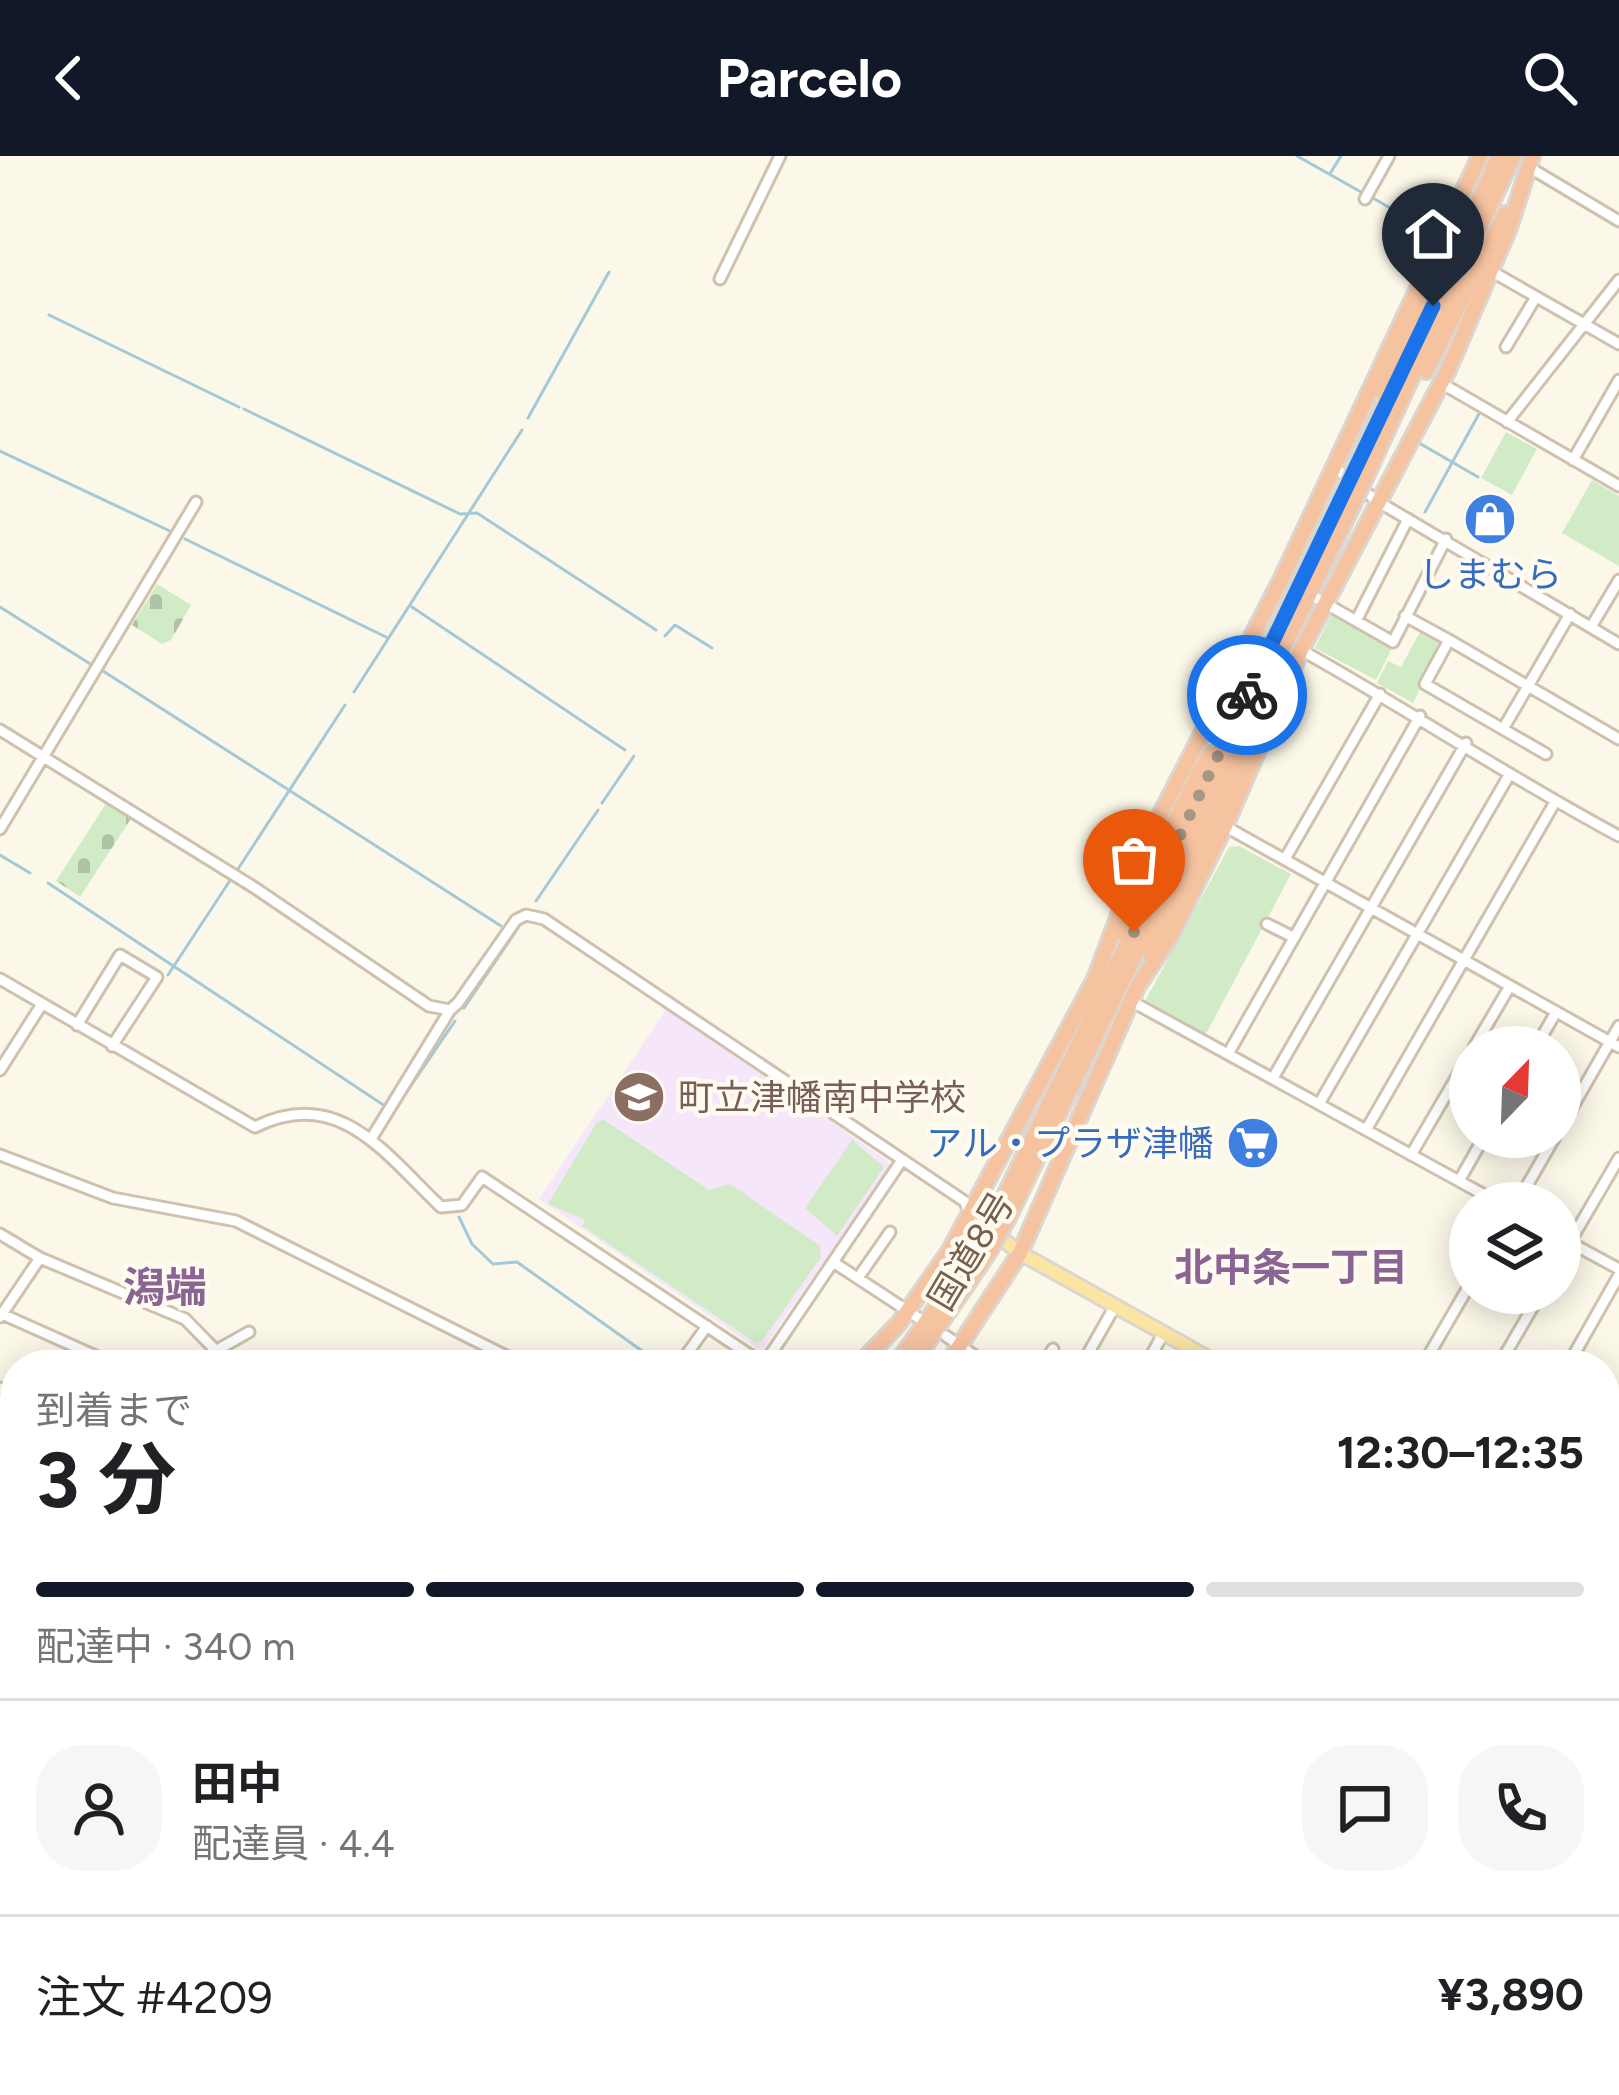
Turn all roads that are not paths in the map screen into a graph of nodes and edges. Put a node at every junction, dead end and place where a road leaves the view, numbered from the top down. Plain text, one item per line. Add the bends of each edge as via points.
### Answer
1 (780, 156) edge
2 (1389, 156) edge
3 (1480, 156) edge
4 (1499, 156) edge
5 (1513, 156) edge
6 (1528, 164) edge
7 (1365, 199) dead end
8 (1619, 221) edge
9 (1491, 271) junction
10 (720, 279) dead end
11 (1617, 286) edge
12 (1536, 297) junction
13 (1582, 323) junction
14 (1619, 344) edge
15 (1506, 346) dead end
16 (1619, 380) edge
17 (1441, 383) junction
18 (1604, 406) junction
19 (1619, 415) edge
20 (1507, 422) junction
21 (1369, 458) junction
22 (1573, 460) junction
23 (1335, 467) junction
24 (1619, 486) edge
25 (1351, 494) junction
26 (1377, 501) junction
27 (196, 502) dead end
28 (1408, 519) junction
29 (1446, 539) junction
30 (1619, 580) edge
31 (1291, 583) junction
32 (1320, 601) junction
33 (1570, 614) junction
34 (1406, 616) junction
35 (1356, 621) junction
36 (1592, 628) junction
37 (1449, 640) junction
38 (1619, 644) edge
39 (1301, 650) junction
40 (1528, 685) junction
41 (1272, 694) junction
42 (1380, 694) junction
43 (1420, 716) junction
44 (1619, 724) edge
45 (1503, 729) junction
46 (0, 730) edge
47 (1616, 737) edge
48 (1466, 743) junction
49 (1546, 754) dead end
50 (44, 758) junction
51 (1508, 777) junction
52 (1555, 802) junction
53 (1222, 825) junction
54 (0, 829) edge
55 (1619, 836) edge
56 (1285, 859) junction
57 (1326, 883) junction
58 (1371, 908) junction
59 (1267, 924) dead end
60 (1418, 934) junction
61 (1293, 937) junction
62 (1464, 960) junction
63 (0, 979) edge
64 (1095, 979) junction
65 (1510, 986) junction
66 (1134, 994) junction
67 (42, 1004) junction
68 (450, 1010) junction
69 (1556, 1012) junction
70 (76, 1025) junction
71 (1487, 1026) edge
72 (1548, 1026) edge
73 (1619, 1026) edge
74 (1615, 1044) edge
75 (112, 1046) junction
76 (1228, 1054) junction
77 (2, 1064) edge
78 (1273, 1078) junction
79 (1449, 1090) edge
80 (1581, 1097) edge
81 (1319, 1104) junction
82 (1366, 1130) junction
83 (371, 1139) junction
84 (0, 1155) edge
85 (1411, 1155) junction
86 (1472, 1158) edge
87 (1619, 1158) edge
88 (902, 1160) junction
89 (1459, 1181) joint
90 (971, 1214) junction
91 (1003, 1215) junction
92 (1581, 1216) edge
93 (890, 1232) dead end
94 (0, 1234) edge
95 (1581, 1249) edge
96 (983, 1250) junction
97 (1020, 1253) junction
98 (40, 1258) junction
99 (833, 1262) junction
100 (1619, 1272) edge
101 (858, 1278) junction
102 (1115, 1306) junction
103 (1453, 1314) edge
104 (1528, 1314) edge
105 (1, 1315) edge
106 (909, 1318) junction
107 (707, 1326) junction
108 (249, 1331) dead end
109 (1164, 1332) junction
110 (946, 1336) dead end
111 (82, 1350) edge
112 (217, 1350) joint
113 (494, 1350) edge
114 (690, 1350) edge
115 (735, 1350) edge
116 (774, 1350) edge
117 (876, 1350) edge
118 (885, 1350) edge
119 (907, 1350) edge
120 (921, 1350) edge
121 (949, 1350) edge
122 (955, 1350) edge
123 (1090, 1350) edge
124 (1154, 1350) edge
125 (1186, 1350) edge
126 (1432, 1350) edge
127 (1508, 1350) edge
128 (1576, 1350) edge

1 - 10 street
2 - 7 street
3 - 21 highway via 1372,420
3 - 23 highway
4 - 21 highway, 国道8号
5 - 21 highway, 国道8号
6 - 8 street
6 - 9 highway
6 - 21 highway via 1393,436
9 - 12 street
9 - 17 highway
11 - 13 street
12 - 13 street
12 - 15 street
13 - 14 street
13 - 20 street
16 - 18 street
17 - 20 street
17 - 26 highway
18 - 19 street
18 - 22 street
20 - 22 street
21 - 25 highway, 国道8号, bridge
22 - 24 street
23 - 26 street
23 - 31 highway
25 - 31 highway, 国道8号
25 - 41 highway, 国道8号
26 - 28 street
26 - 32 highway
27 - 50 street
28 - 29 street
28 - 35 street
29 - 33 street
29 - 34 street
30 - 36 street
31 - 64 highway
31 - 64 highway via 1131,874
31 - 91 highway, 国道8号
32 - 35 street
32 - 39 highway
33 - 36 street
33 - 40 street
34 - 35 street via 1393,642
34 - 37 street
36 - 38 street
37 - 40 street
37 - 45 street via 1425,684
39 - 41 highway
39 - 42 street
40 - 45 street
40 - 47 street
41 - 53 highway
41 - 66 highway
41 - 91 highway, 国道8号
42 - 43 street
42 - 56 street
43 - 48 street
43 - 57 street
44 - 47 street
45 - 49 street
46 - 50 street
48 - 51 street
48 - 58 street
50 - 54 street
50 - 68 street via 429,1006
51 - 52 street
51 - 60 street
52 - 55 street
52 - 62 street
53 - 56 street
53 - 66 highway via 1170,938
56 - 57 street
57 - 58 street
57 - 61 street
58 - 60 street
58 - 78 street
59 - 61 street
60 - 62 street
60 - 81 street
61 - 76 street
62 - 65 street
62 - 82 street
63 - 67 street
64 - 90 highway
65 - 69 street
65 - 71 street
66 - 76 street
66 - 97 highway
67 - 70 street
67 - 77 street
68 - 83 street
68 - 88 street via 516,920 544,919
69 - 72 street
69 - 74 street
70 - 75 street
70 - 75 street via 121,956 157,977
73 - 74 street
74 - 80 street
75 - 83 street via 255,1127 286,1111 331,1115
76 - 78 street
78 - 81 street
79 - 85 street
81 - 82 street
82 - 85 street
83 - 107 street via 441,1207 462,1205 482,1177
84 - 113 street via 113,1198 236,1221
85 - 89 street
86 - 89 street
87 - 92 street
88 - 90 street
88 - 99 street
90 - 97 main road
90 - 106 highway
91 - 96 highway, 国道8号, bridge
93 - 101 street
94 - 98 street
95 - 100 street
96 - 119 highway, 国道8号
96 - 120 highway, 国道8号
97 - 102 main road
97 - 122 highway
98 - 105 street
98 - 112 street via 184,1319
99 - 101 street
99 - 116 street
100 - 128 street
101 - 106 street
102 - 109 main road
102 - 123 street
103 - 126 street
104 - 127 street
105 - 111 street
106 - 117 highway
106 - 118 highway
107 - 114 street
107 - 115 street
108 - 112 street
109 - 124 street
109 - 125 main road
110 - 121 street

